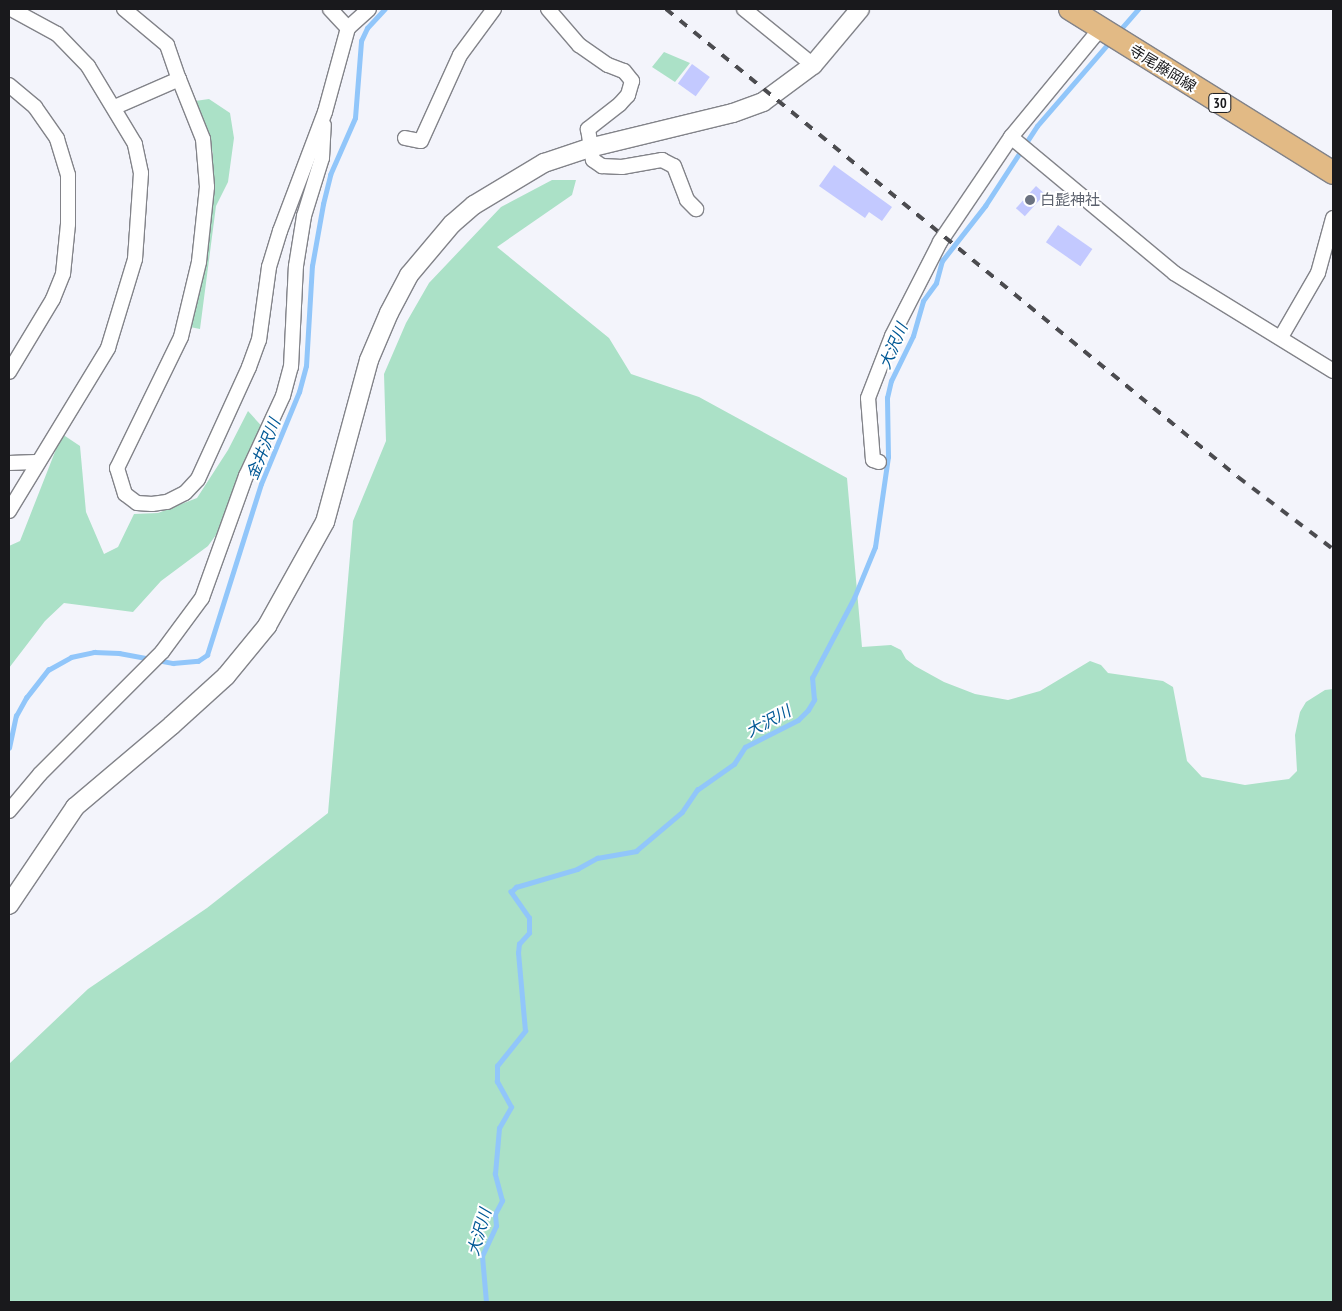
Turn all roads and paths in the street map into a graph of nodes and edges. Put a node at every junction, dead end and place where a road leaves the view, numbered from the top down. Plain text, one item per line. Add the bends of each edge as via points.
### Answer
1 (11, 9) edge
2 (124, 9) edge
3 (330, 9) edge
4 (369, 9) edge
5 (494, 9) edge
6 (548, 9) edge
7 (744, 9) edge
8 (860, 9) edge
9 (1070, 9) edge
10 (348, 28) junction
11 (1100, 29) junction
12 (813, 65) junction
13 (179, 79) junction
14 (9, 85) edge
15 (115, 107) junction
16 (325, 112) junction
17 (1011, 137) junction
18 (404, 138) dead end
19 (589, 148) junction
20 (1333, 173) edge
21 (696, 209) dead end
22 (1333, 218) edge
23 (1281, 337) junction
24 (1333, 371) edge
25 (9, 372) edge
26 (36, 462) junction
27 (879, 462) dead end
28 (9, 464) edge
29 (9, 511) edge
30 (9, 810) edge
31 (9, 905) edge

1 - 15 street via 57,34 88,66
2 - 13 street via 167,45
3 - 10 street
4 - 10 street
5 - 18 street via 460,55 421,141
6 - 19 street via 579,45 608,65 624,71 632,81 628,95 620,104 588,130
7 - 12 street
8 - 12 street
9 - 11 main road, 寺尾藤岡線 / 30
10 - 16 street
11 - 17 street
11 - 20 main road, 寺尾藤岡線 / 30
12 - 19 street via 763,102 733,114
13 - 15 street
13 - 16 street via 203,139 207,187 198,262 181,337 117,468 125,494 137,503 167,502 185,493 198,479 259,340 269,267
14 - 25 street via 35,107 57,139 68,174 68,224 63,274 52,300
15 - 26 street via 135,144 141,173 135,259 108,348
16 - 30 street via 322,158 304,216 296,266 291,367 283,396 246,476 202,598 162,652 40,774
17 - 23 street via 1174,273 1219,303
17 - 27 street via 940,242 876,372 868,398 873,460
19 - 21 street via 593,160 602,166 622,167 662,160 674,166 687,200
19 - 31 street via 544,163 474,205 434,244 409,275 369,360 325,522 267,626 219,682 75,806
22 - 23 street via 1318,273
23 - 24 street
26 - 28 street
26 - 29 street

